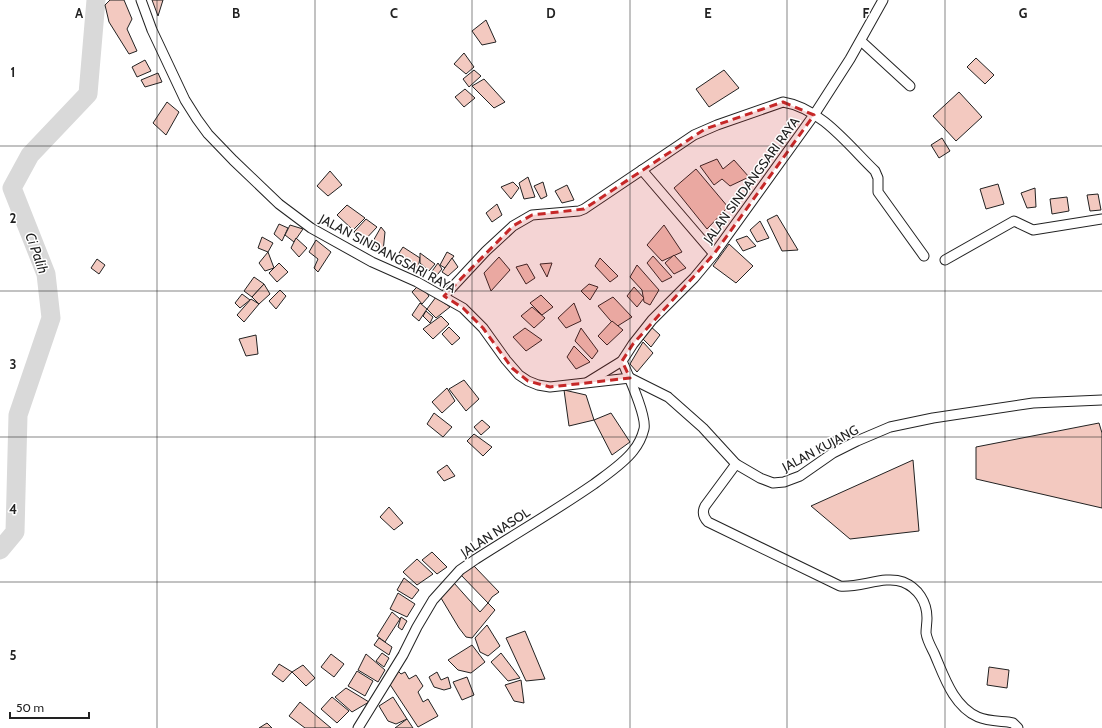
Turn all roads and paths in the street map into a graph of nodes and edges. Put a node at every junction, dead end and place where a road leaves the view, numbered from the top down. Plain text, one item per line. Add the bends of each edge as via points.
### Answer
1 (141, 0) edge
2 (883, 0) edge
3 (861, 41) junction
4 (910, 86) dead end
5 (814, 115) junction
6 (642, 170) junction
7 (1102, 219) edge
8 (714, 254) junction
9 (924, 256) dead end
10 (945, 260) dead end
11 (444, 296) junction
12 (622, 361) junction
13 (630, 378) junction
14 (586, 384) junction
15 (1102, 400) edge
16 (736, 464) junction
17 (358, 728) edge
18 (1018, 728) edge

1 - 11 street, JALAN SINDANGSARI RAYA via 152,30 197,119 208,134 278,204 311,228 372,262
2 - 3 street, JALAN SINDANGSARI RAYA
3 - 4 street
3 - 5 street, JALAN SINDANGSARI RAYA
5 - 6 street via 792,104 778,103 705,129
5 - 8 street, JALAN SINDANGSARI RAYA
5 - 9 street via 836,132 875,171 878,192
6 - 8 street
6 - 11 street via 584,210 532,214 513,226
7 - 10 street via 1033,230 1014,221
8 - 12 street, JALAN SINDANGSARI RAYA via 652,320
11 - 14 street, JALAN SINDANGSARI RAYA via 463,308 483,328 512,368 528,381 550,387
12 - 13 street
12 - 14 street, JALAN SINDANGSARI RAYA
13 - 14 street, JALAN SINDANGSARI RAYA
13 - 16 street, JALAN KUJANG via 668,397 703,428
13 - 17 street, JALAN NASOL via 645,428 633,452 579,494 460,570 433,600
15 - 16 street, JALAN KUJANG via 1032,403 890,427 833,453 800,476 784,482 773,483
16 - 18 street via 705,506 703,514 708,522 840,586 890,580 913,588 923,599 927,617 926,635 956,699 978,717 1013,723

